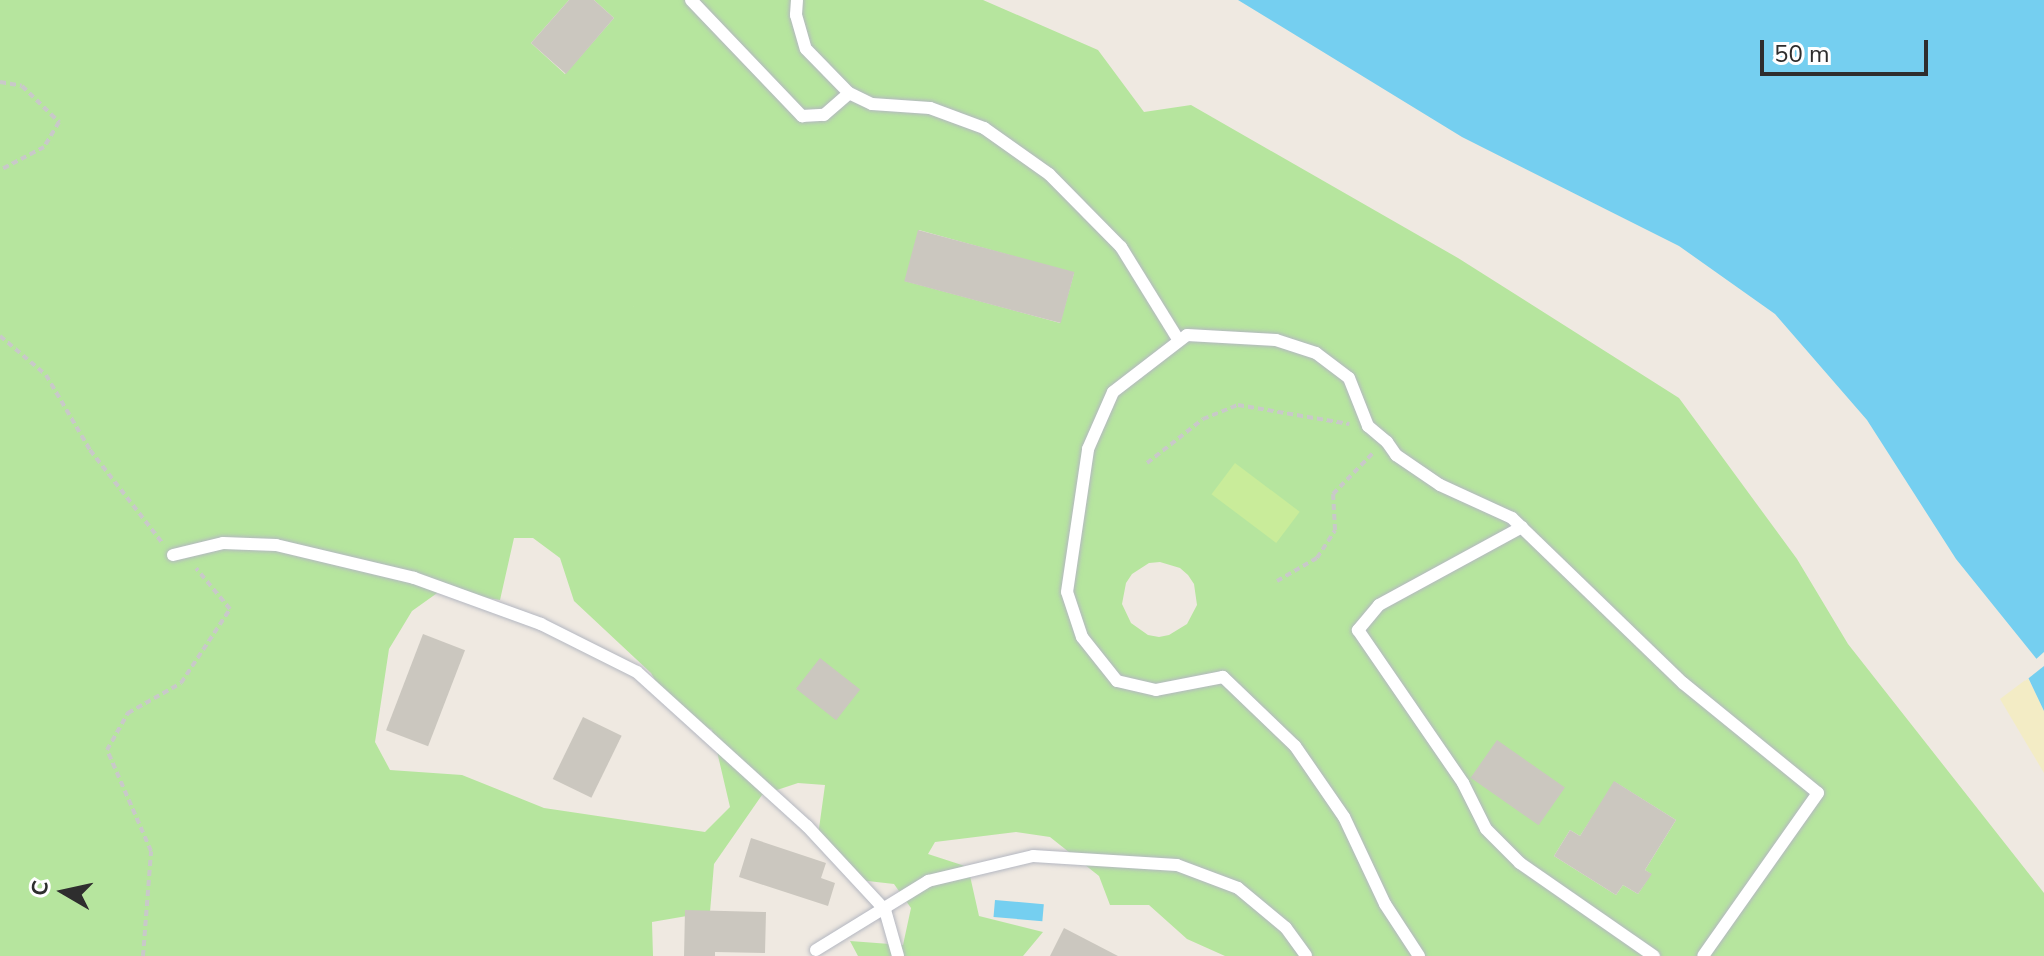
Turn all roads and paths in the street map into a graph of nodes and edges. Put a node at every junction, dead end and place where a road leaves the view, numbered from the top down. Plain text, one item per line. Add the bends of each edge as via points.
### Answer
1 (691, 0) edge
2 (797, 0) edge
3 (0, 82) edge
4 (849, 93) junction
5 (0, 170) edge
6 (0, 336) edge
7 (1179, 341) junction
8 (1368, 426) junction
9 (1387, 442) junction
10 (1147, 463) dead end
11 (1522, 527) junction
12 (173, 555) junction
13 (1277, 581) dead end
14 (885, 910) junction
15 (816, 950) dead end
16 (143, 956) edge
17 (898, 956) edge
18 (1306, 956) edge
19 (1419, 956) edge
20 (1654, 956) edge
21 (1703, 956) edge

1 - 4 lane via 802,116 824,115
2 - 4 lane via 806,49
3 - 5 path via 22,86 59,122 44,147
4 - 7 lane via 872,104 930,108 984,128 1049,174 1121,247
6 - 12 path via 46,375 90,450
7 - 8 lane via 1187,335 1276,340 1316,353 1349,378
7 - 19 lane via 1113,392 1088,449 1067,592 1082,637 1117,681 1156,690 1223,677 1295,746 1336,805 1385,904
8 - 9 lane
8 - 10 path via 1238,405 1203,419
9 - 11 lane via 1396,455 1440,485
9 - 13 path via 1333,494 1335,530 1317,558
11 - 20 lane via 1379,605 1358,630 1463,783 1486,829 1520,863
11 - 21 lane via 1683,683 1818,793
12 - 14 lane via 223,543 292,549 414,578 541,624 610,658 637,672 807,826
12 - 16 path via 192,562 230,609 181,683 128,713 107,750 151,851
14 - 15 lane
14 - 17 lane
14 - 18 lane via 928,881 1033,856 1177,865 1238,888 1286,928

